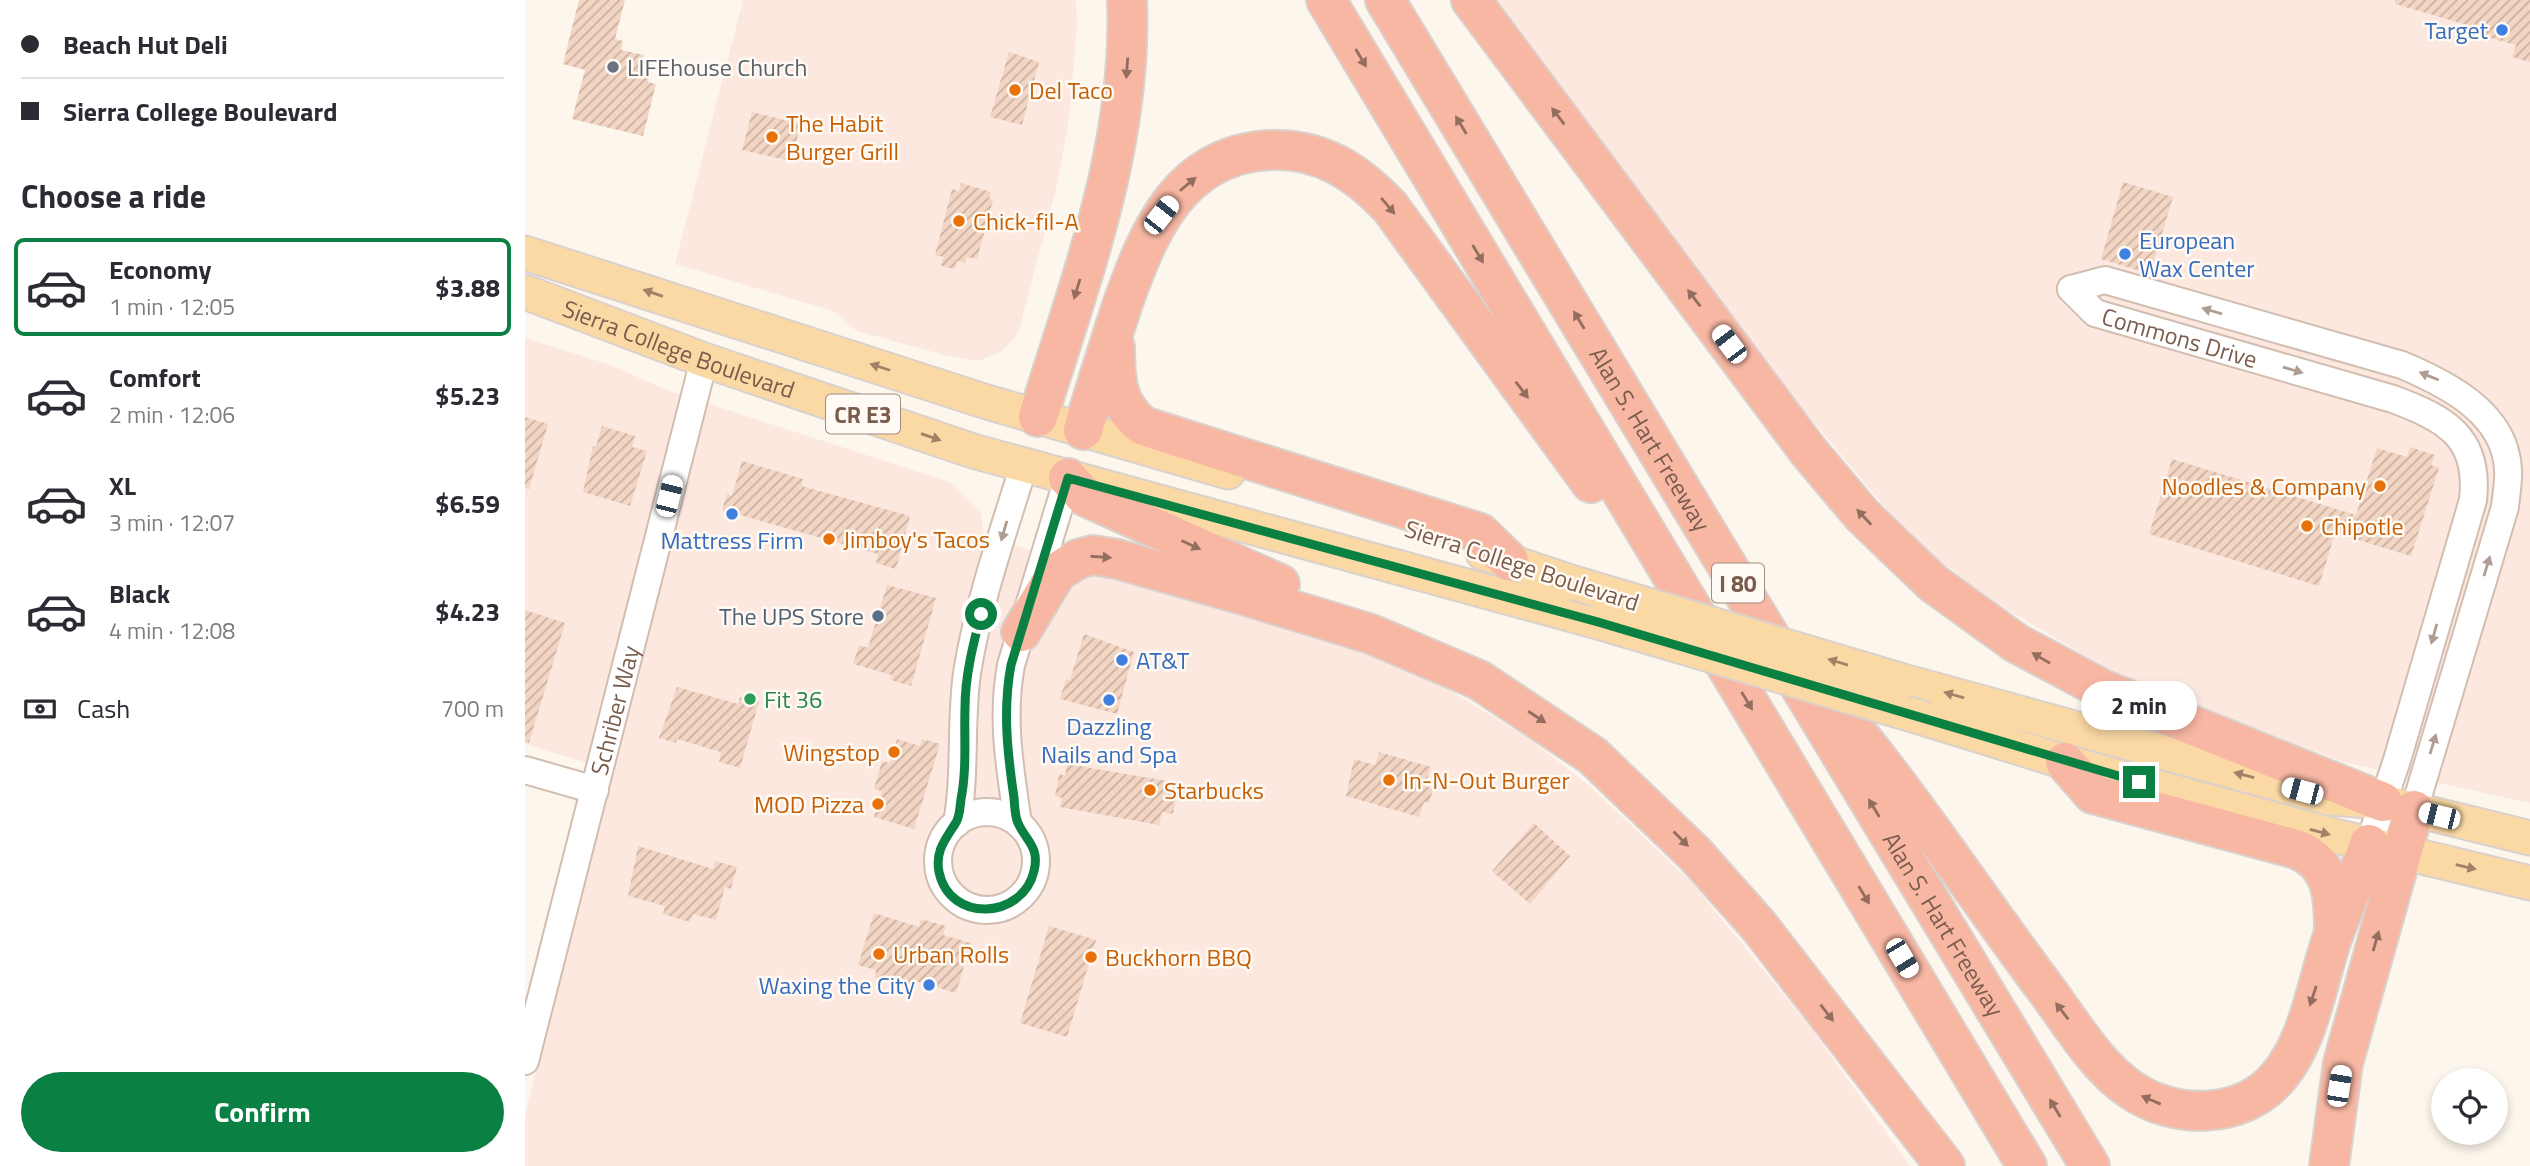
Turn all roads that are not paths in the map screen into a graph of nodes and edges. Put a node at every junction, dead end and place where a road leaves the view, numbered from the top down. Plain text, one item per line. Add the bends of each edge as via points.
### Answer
1 (1127, 0) edge
2 (1326, 0) edge
3 (1385, 0) edge
4 (1471, 0) edge
5 (525, 253) edge
6 (525, 292) edge
7 (1115, 327) junction
8 (704, 360) junction
9 (1038, 417) junction
10 (1083, 429) junction
11 (1024, 466) junction
12 (1068, 478) junction
13 (1509, 561) junction
14 (1758, 617) junction
15 (1021, 632) junction
16 (1721, 659) junction
17 (1479, 680) junction
18 (2065, 762) junction
19 (525, 770) edge
20 (595, 790) junction
21 (2399, 806) junction
22 (957, 823) junction
23 (1018, 823) junction
24 (2530, 838) edge
25 (2386, 848) junction
26 (2530, 883) edge
27 (2334, 931) junction
28 (525, 1061) edge
29 (1945, 1166) edge
30 (2027, 1166) edge
31 (2090, 1166) edge
32 (2329, 1166) edge

1 -> 9 highway via 1125,99 1116,148
2 -> 16 highway, I 80
14 -> 3 highway, Alan S. Hart Freeway / I 80
21 -> 4 highway via 2102,689 2016,643 1933,583 1862,515 1809,452
9 -> 5 main road, Sierra College Boulevard / CR E3
6 - 8 main road, Sierra College Boulevard / CR E3
7 - 10 highway
7 - 13 highway via 1118,392 1126,410 1143,426 1480,533
7 -> 16 highway via 1147,238 1180,191 1205,170 1261,150 1289,149 1349,168 1390,207
8 -> 11 main road, Sierra College Boulevard / CR E3
8 - 20 street, Schriber Way
9 - 10 main road, Sierra College Boulevard / CR E3
9 - 11 main road
10 - 12 main road
10 - 13 main road, Sierra College Boulevard / CR E3
11 - 12 main road, Sierra College Boulevard / CR E3
11 -> 22 street via 972,647
12 - 15 street
12 -> 17 highway via 1084,496 1414,639 1462,663
12 - 18 main road, Sierra College Boulevard / CR E3, bridge via 1598,622
21 -> 13 main road, Sierra College Boulevard / CR E3, bridge via 2329,798 1903,681
27 -> 14 highway via 2295,1055 2278,1078 2257,1096 2207,1112 2151,1102 2103,1065 1869,745
31 -> 14 highway, Alan S. Hart Freeway / I 80
15 -> 17 highway via 1057,572 1093,555 1371,635
15 - 23 street via 1011,665 1005,731
16 -> 30 highway, I 80
17 -> 29 highway via 1593,756 1695,854 1758,925
18 -> 25 main road, Sierra College Boulevard
18 - 27 highway via 2093,794 2310,856 2331,884
19 - 20 street
20 - 28 street, Schriber Way
21 -> 21 street, Commons Drive via 2505,507 2508,468 2500,439 2478,409 2445,383 2402,365 2105,280 2071,289 2095,313 2431,414 2469,451 2476,473 2473,500
21 - 24 main road, Sierra College Boulevard
21 - 25 highway
22 - 23 street via 988,812
22 - 23 street via 941,844 938,858 945,887 970,907 993,910 1023,894 1035,867 1030,838
25 -> 26 main road, Sierra College Boulevard
25 - 27 highway
32 -> 25 highway via 2343,1063

